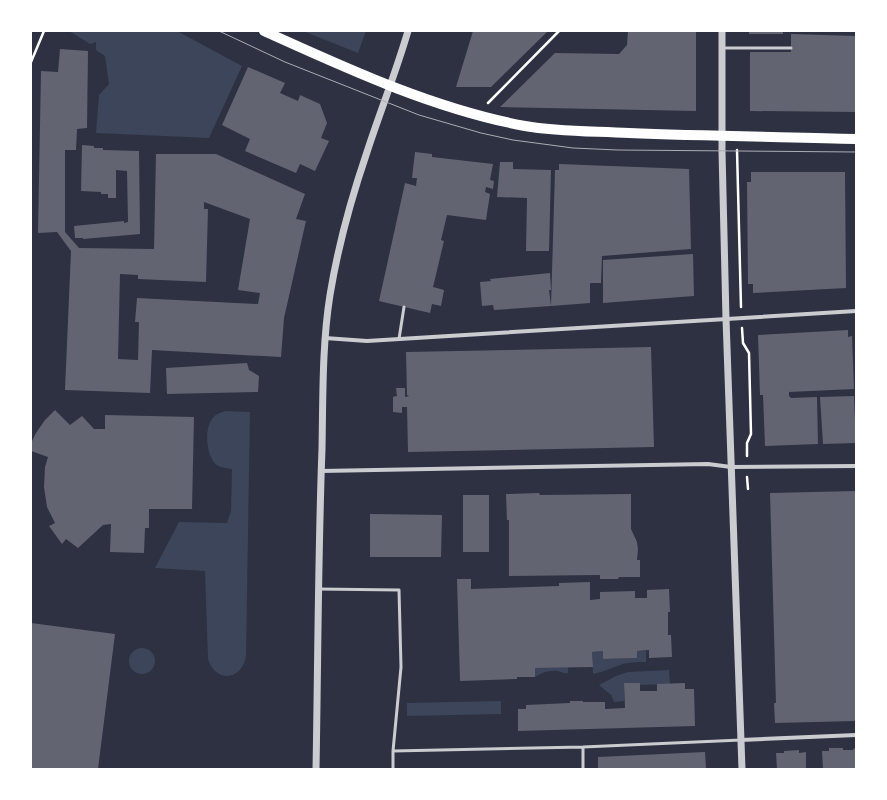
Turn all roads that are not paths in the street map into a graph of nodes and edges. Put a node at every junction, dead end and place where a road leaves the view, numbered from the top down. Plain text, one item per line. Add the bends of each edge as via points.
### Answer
1 (264, 31) edge
2 (408, 31) edge
3 (722, 31) edge
4 (722, 48) junction
5 (791, 48) dead end
6 (390, 86) junction
7 (722, 136) junction
8 (856, 139) edge
9 (404, 307) dead end
10 (856, 311) edge
11 (726, 319) junction
12 (325, 338) junction
13 (399, 339) junction
14 (856, 466) edge
15 (731, 467) junction
16 (321, 471) junction
17 (318, 589) junction
18 (856, 735) edge
19 (741, 740) junction
20 (583, 747) junction
21 (393, 751) junction
22 (316, 769) edge
23 (394, 769) edge
24 (583, 769) edge
25 (742, 769) edge

1 - 6 main road
2 - 6 street
3 - 4 street
4 - 5 lane
4 - 7 street
6 - 7 main road via 443,105 527,126 563,130
6 - 12 street via 350,206 335,267
7 - 8 main road
7 - 11 street
9 - 13 lane
10 - 11 street
11 - 13 street
11 - 15 street
12 - 13 street via 367,341
12 - 16 street
14 - 15 street
15 - 16 street via 708,464
15 - 19 street
16 - 17 street
17 - 21 lane via 399,590 401,667
17 - 22 street
18 - 19 street
19 - 20 lane
19 - 25 street
20 - 21 lane
20 - 24 lane
21 - 23 lane

